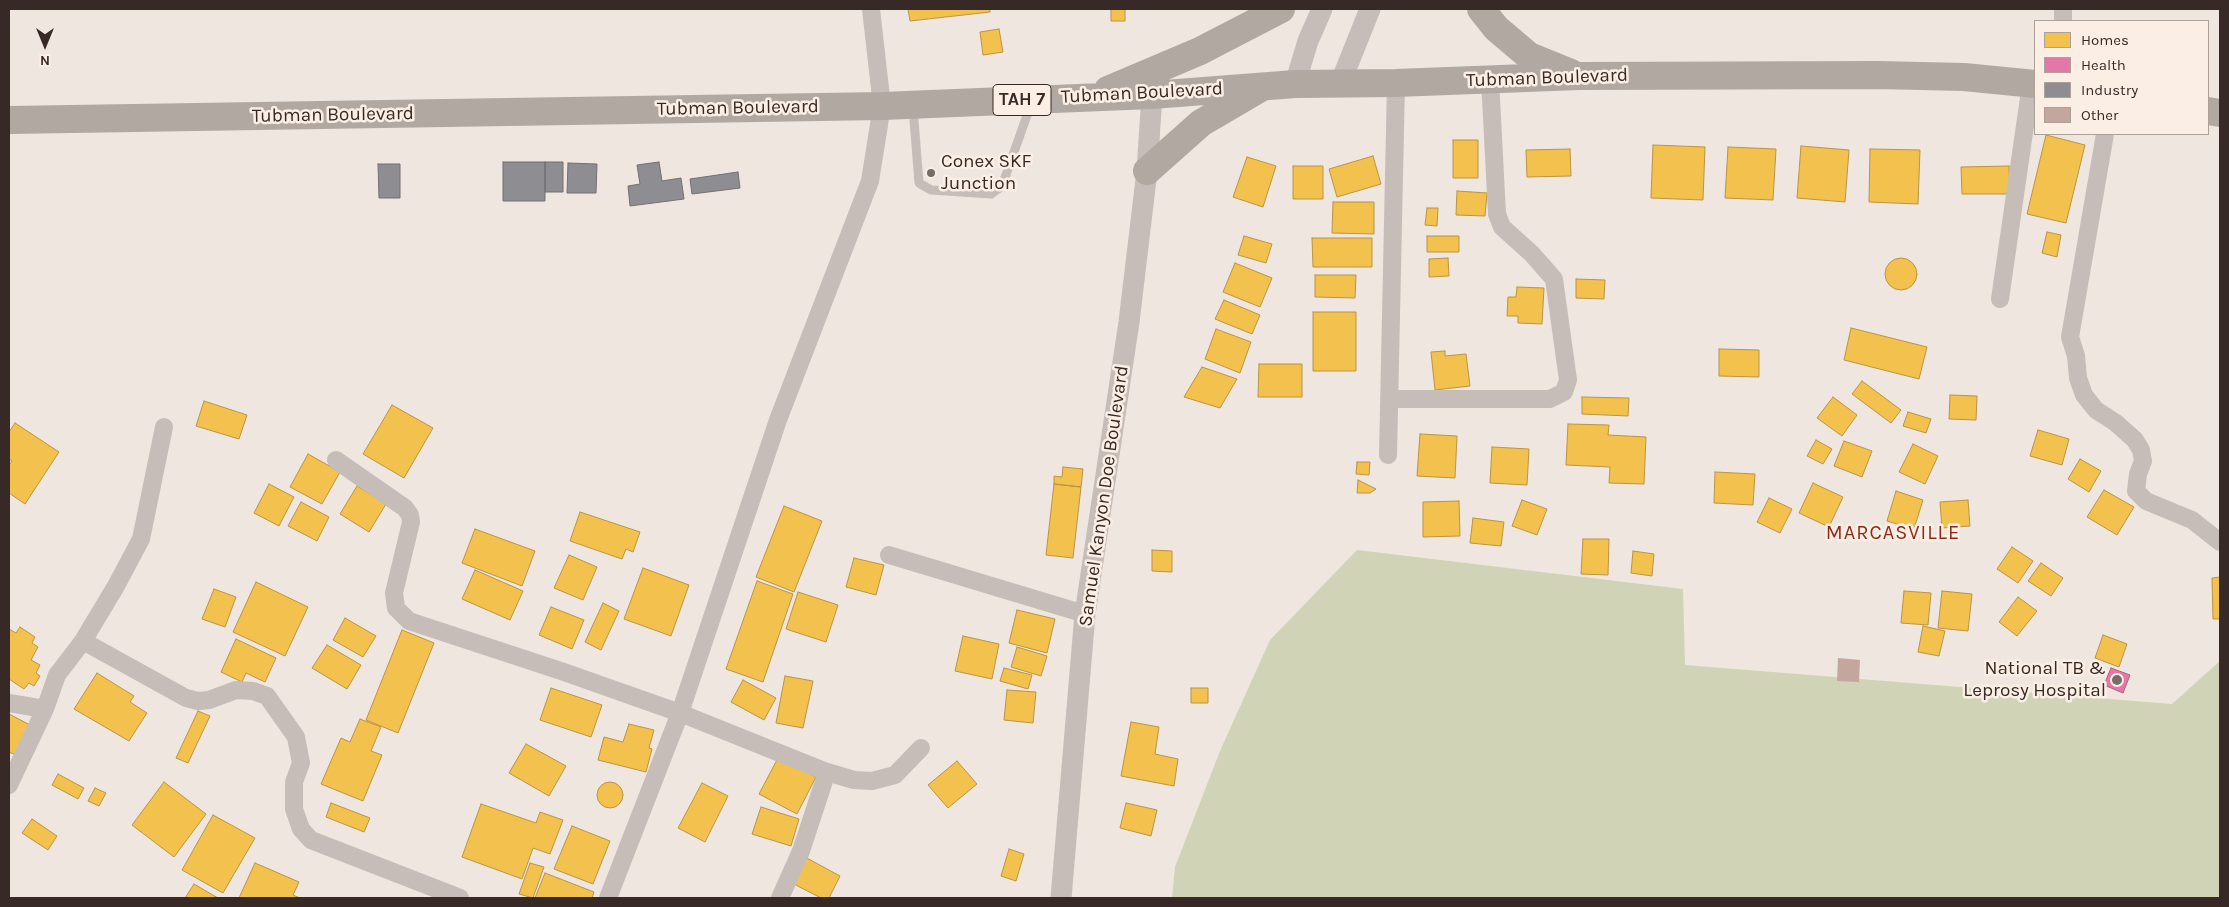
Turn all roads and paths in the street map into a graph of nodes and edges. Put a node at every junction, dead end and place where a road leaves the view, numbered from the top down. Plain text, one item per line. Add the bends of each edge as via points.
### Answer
1 (871, 9) edge
2 (1322, 9) edge
3 (1370, 9) edge
4 (1481, 9) edge
5 (1276, 10) edge
6 (1579, 76) junction
7 (1490, 79) junction
8 (1396, 83) junction
9 (1295, 84) junction
10 (1340, 84) junction
11 (2033, 84) edge
12 (1265, 86) junction
13 (1152, 95) junction
14 (1092, 97) junction
15 (1033, 99) junction
16 (912, 105) junction
17 (882, 106) junction
18 (9, 120) edge
19 (2105, 135) edge
20 (1147, 170) junction
21 (2000, 299) dead end
22 (1390, 399) junction
23 (164, 427) dead end
24 (1388, 455) dead end
25 (336, 460) dead end
26 (2220, 542) edge
27 (888, 555) dead end
28 (1085, 614) junction
29 (83, 641) junction
30 (9, 703) edge
31 (45, 709) junction
32 (680, 713) junction
33 (921, 748) dead end
34 (827, 772) junction
35 (9, 785) edge
36 (460, 898) edge
37 (608, 898) edge
38 (780, 898) edge
39 (1062, 898) edge

1 - 17 street
2 - 9 street via 1308,40
3 - 10 street
4 - 6 highway via 1496,28 1529,56
5 - 14 highway via 1200,51
6 - 7 highway, Tubman Boulevard / TAH 7
6 - 11 highway, Tubman Boulevard / TAH 7 via 1878,75 1964,77
7 - 8 highway, Tubman Boulevard / TAH 7
7 - 22 street via 1497,214 1502,227 1554,279 1568,380 1564,392 1550,399
8 - 10 highway, Tubman Boulevard / TAH 7
8 - 22 street
9 - 10 highway, Tubman Boulevard / TAH 7
9 - 12 highway, Tubman Boulevard / TAH 7
11 - 21 street
12 - 13 highway, Tubman Boulevard / TAH 7
12 - 20 highway via 1201,123
13 - 14 highway, Tubman Boulevard / TAH 7
13 - 20 street, Samuel Kanyon Doe Boulevard
14 - 15 highway, Tubman Boulevard / TAH 7
15 - 16 highway, Tubman Boulevard / TAH 7
15 - 16 lane via 1002,186 991,194 931,190 919,183
16 - 17 highway, Tubman Boulevard / TAH 7
17 - 18 highway, Tubman Boulevard / TAH 7
17 - 32 street via 870,181 778,420
19 - 26 street via 2070,337 2078,378 2084,395 2096,410 2116,423 2141,450 2143,461 2136,491 2146,501 2192,520
20 - 28 street, Samuel Kanyon Doe Boulevard via 1129,322
22 - 24 street
23 - 29 street via 142,539
25 - 32 street via 405,508 410,515 394,593 396,608 409,621
27 - 28 street
28 - 39 street, Samuel Kanyon Doe Boulevard
29 - 31 street via 57,674
29 - 36 street via 186,698 209,700 236,690 267,696 296,737 301,762 294,782 294,809 301,829 311,840
30 - 31 street
31 - 35 street
32 - 34 street
32 - 37 street
33 - 34 street via 895,775 872,781 854,780
34 - 38 street via 801,852

